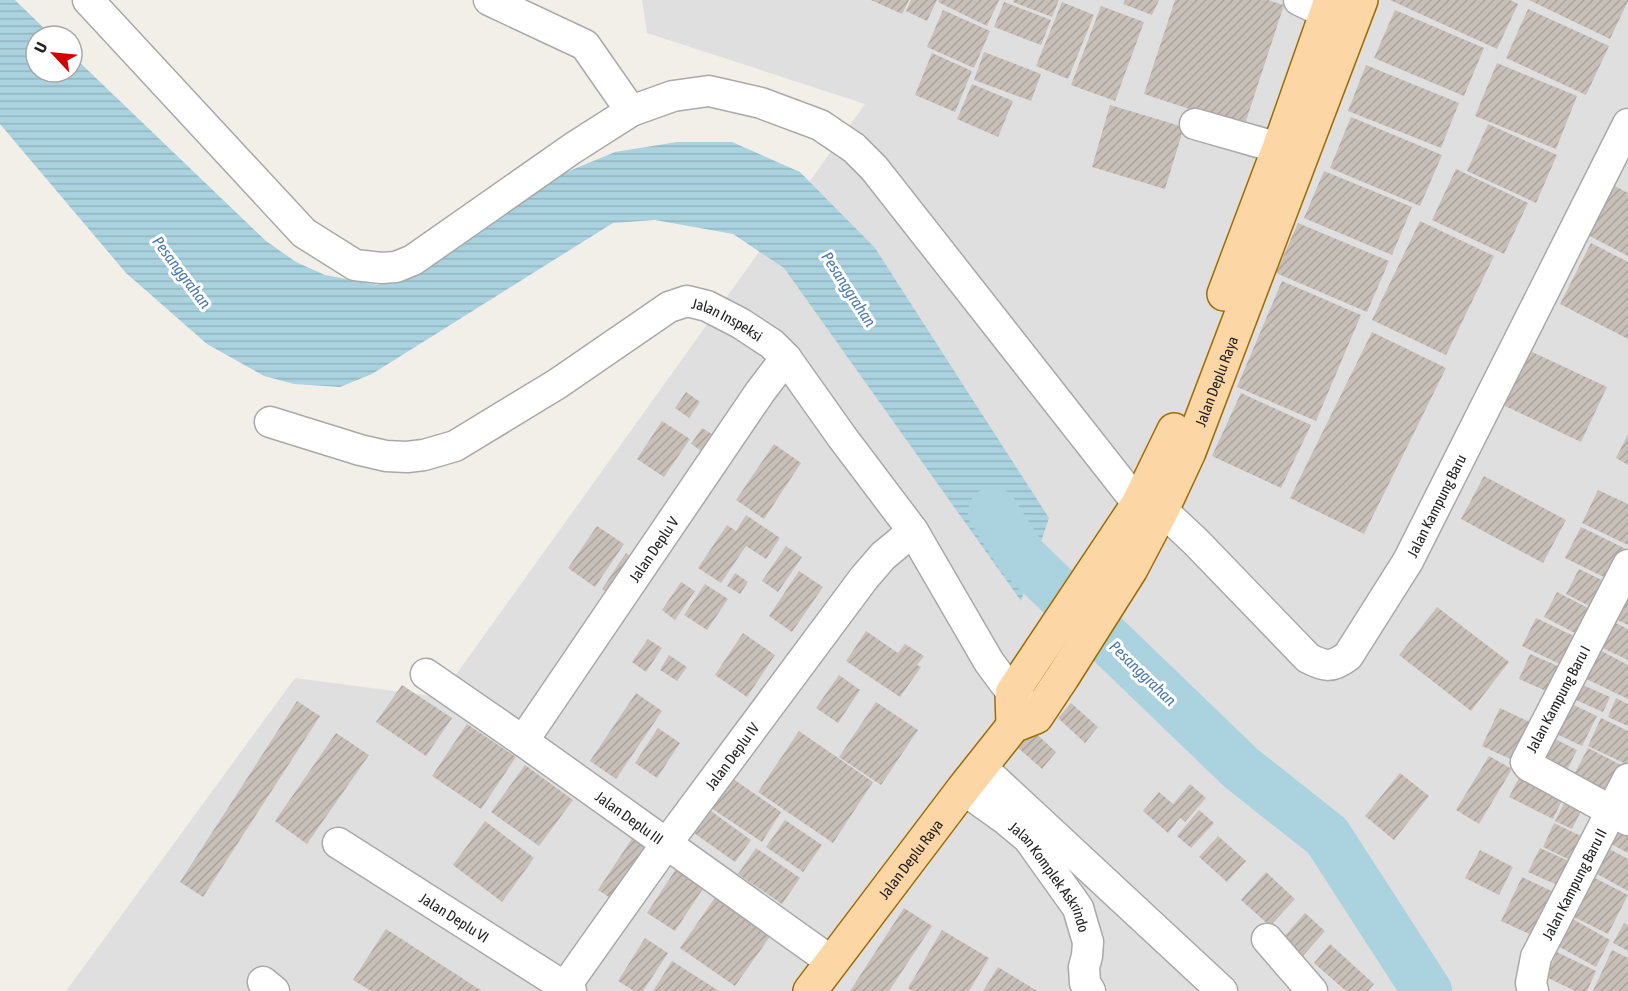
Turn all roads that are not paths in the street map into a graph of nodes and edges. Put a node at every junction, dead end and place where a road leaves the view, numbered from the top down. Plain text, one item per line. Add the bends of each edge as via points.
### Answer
1 (88, 0) edge
2 (489, 0) edge
3 (1361, 0) edge
4 (1319, 4) edge
5 (632, 111) junction
6 (1195, 124) dead end
7 (1628, 124) edge
8 (1279, 148) junction
9 (786, 358) junction
10 (270, 422) dead end
11 (1150, 507) junction
12 (913, 531) junction
13 (1118, 562) junction
14 (1628, 564) edge
15 (426, 674) dead end
16 (1012, 693) junction
17 (1025, 722) junction
18 (523, 741) junction
19 (972, 778) junction
20 (1628, 779) edge
21 (1620, 816) edge
22 (338, 843) dead end
23 (667, 843) junction
24 (1267, 939) dead end
25 (832, 962) junction
26 (566, 990) edge
27 (810, 991) edge
28 (1090, 991) edge
29 (1222, 991) edge
30 (1312, 991) edge
31 (1533, 991) edge

1 - 5 street, Jalan Kampung Baru via 304,233 355,265 396,267 413,260
2 - 5 street via 585,45
3 - 11 main road, Jalan Deplu Raya via 1189,452
4 - 8 main road, Jalan Deplu Raya
5 - 11 street, Jalan Kampung Baru via 674,96 709,90 761,103 819,125 854,148
6 - 8 street
7 - 11 street, Jalan Kampung Baru via 1408,561 1348,656 1334,665 1308,658 1196,542
8 - 11 main road, Jalan Deplu Raya via 1170,441
9 - 10 street, Jalan Inspeksi via 740,323 707,306 687,301 669,307 557,384 455,446 407,457 386,456
9 - 12 street, Jalan Inspeksi
9 - 18 street, Jalan Deplu V
11 - 13 main road, Jalan Deplu Raya
12 - 16 street, Jalan Inspeksi via 989,662
12 - 23 street, Jalan Deplu IV via 864,578
13 - 16 main road, Jalan Deplu Raya via 1035,657
13 - 17 main road, Jalan Deplu Raya via 1062,678
14 - 21 street, Jalan Kampung Baru I via 1526,762
15 - 18 street, Jalan Deplu III
16 - 17 main road
17 - 19 main road, Jalan Deplu Raya
18 - 23 street, Jalan Deplu III
19 - 25 main road, Jalan Deplu Raya
19 - 28 street, Jalan Komplek Askrindo via 1005,819 1028,838 1078,908 1088,942 1084,967
19 - 29 street
20 - 21 street, Jalan Kampung Baru II
21 - 31 street, Jalan Kampung Baru II via 1536,957
22 - 26 street, Jalan Deplu VI
23 - 25 street, Jalan Deplu III
23 - 26 street, Jalan Deplu IV
24 - 30 street
25 - 27 main road, Jalan Deplu Raya

